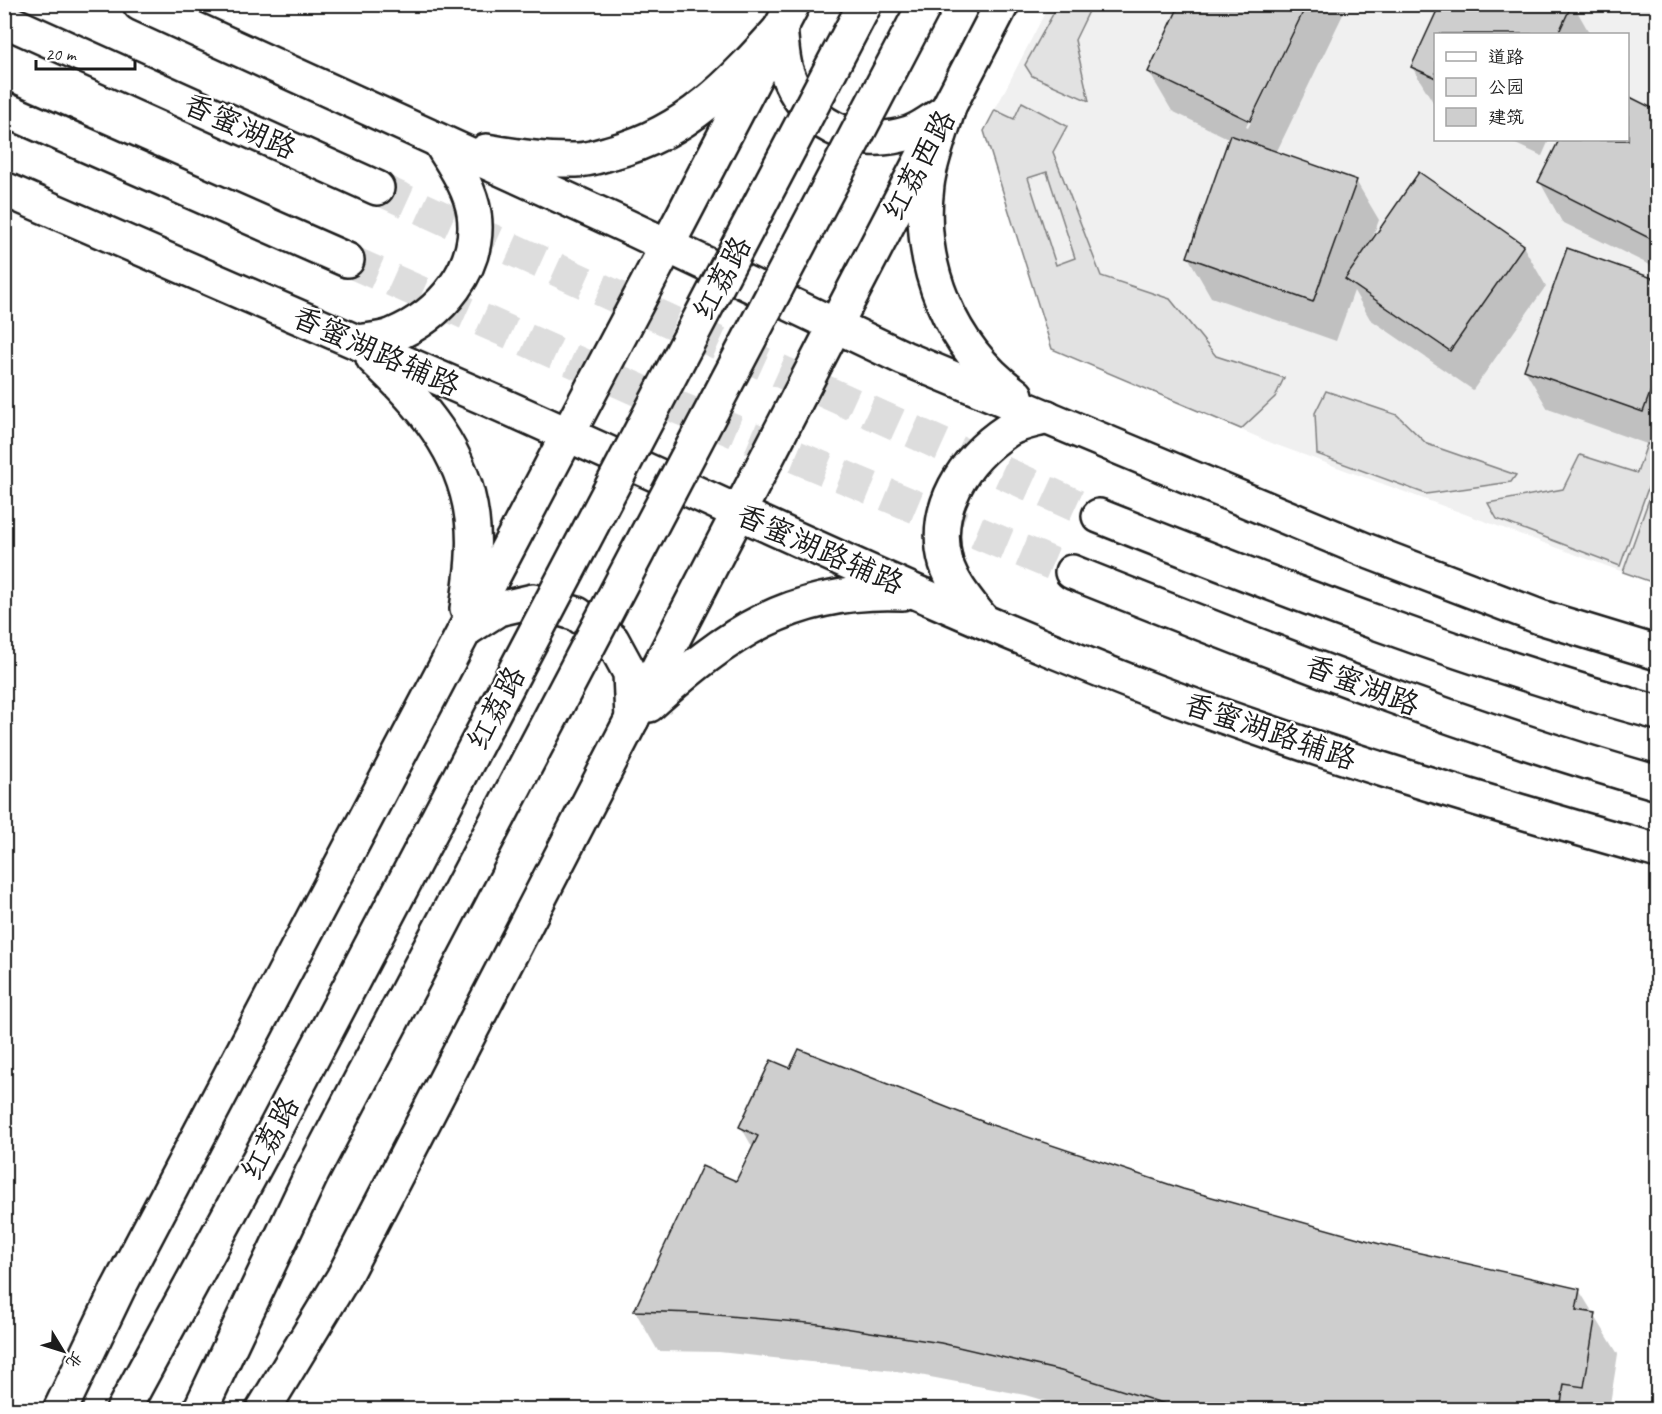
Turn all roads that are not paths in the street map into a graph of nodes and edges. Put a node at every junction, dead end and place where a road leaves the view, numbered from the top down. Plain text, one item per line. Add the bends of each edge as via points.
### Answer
1 (140, 4) edge
2 (865, 4) edge
3 (925, 4) edge
4 (1002, 4) edge
5 (786, 17) edge
6 (4, 20) edge
7 (4, 109) edge
8 (948, 110) junction
9 (440, 142) junction
10 (377, 188) tunnel mouth
11 (4, 189) edge
12 (667, 246) junction
13 (347, 260) tunnel mouth
14 (835, 326) junction
15 (357, 342) junction
16 (1047, 417) junction
17 (566, 435) junction
18 (739, 514) junction
19 (1099, 516) tunnel mouth
20 (1072, 572) tunnel mouth
21 (919, 593) junction
22 (983, 621) junction
23 (464, 631) junction
24 (1658, 653) edge
25 (1658, 713) edge
26 (632, 720) junction
27 (1658, 783) edge
28 (1658, 851) edge
29 (60, 1410) edge
30 (123, 1410) edge
31 (200, 1410) edge
32 (263, 1410) edge

1 - 9 main road
2 - 30 main road, 红荔路, bridge via 265,1148
3 - 31 main road, 红荔路, bridge via 312,1173
4 - 8 main road, 红荔西路
5 - 8 main road via 786,70 802,104 831,128 871,140 910,133
5 - 9 main road via 729,86 683,122 636,146 580,160 518,156
5 - 12 main road
6 - 10 main road, 香蜜湖路
7 - 13 main road
8 - 14 main road, 红荔西路
8 - 16 main road via 927,185 927,244 938,292 961,340 994,379
9 - 12 main road
9 - 15 main road via 462,179 474,213 472,248 463,275 447,298 418,323 391,337
11 - 15 main road, 香蜜湖路辅路
12 - 14 main road
12 - 17 main road
14 - 16 main road
14 - 18 main road
15 - 17 main road, 香蜜湖路辅路
15 - 23 main road via 408,391 442,434 461,473 472,518 472,567
16 - 22 main road via 1010,429 984,448 961,473 946,505 942,533 946,563 960,592
16 - 24 main road via 1370,552 1540,617
17 - 18 main road, 香蜜湖路辅路
17 - 23 main road
18 - 21 main road, 香蜜湖路辅路
18 - 26 main road
19 - 25 main road, 香蜜湖路 via 1281,589 1429,641
20 - 27 main road, 香蜜湖路 via 1406,702
21 - 22 main road, 香蜜湖路辅路
21 - 26 main road via 865,591 822,598 779,612 738,633 691,667
22 - 28 main road, 香蜜湖路辅路 via 1153,690 1310,746 1488,804
23 - 26 main road via 498,609 533,601 578,614 612,640 630,673
23 - 29 main road via 118,1289
26 - 32 main road via 342,1278

